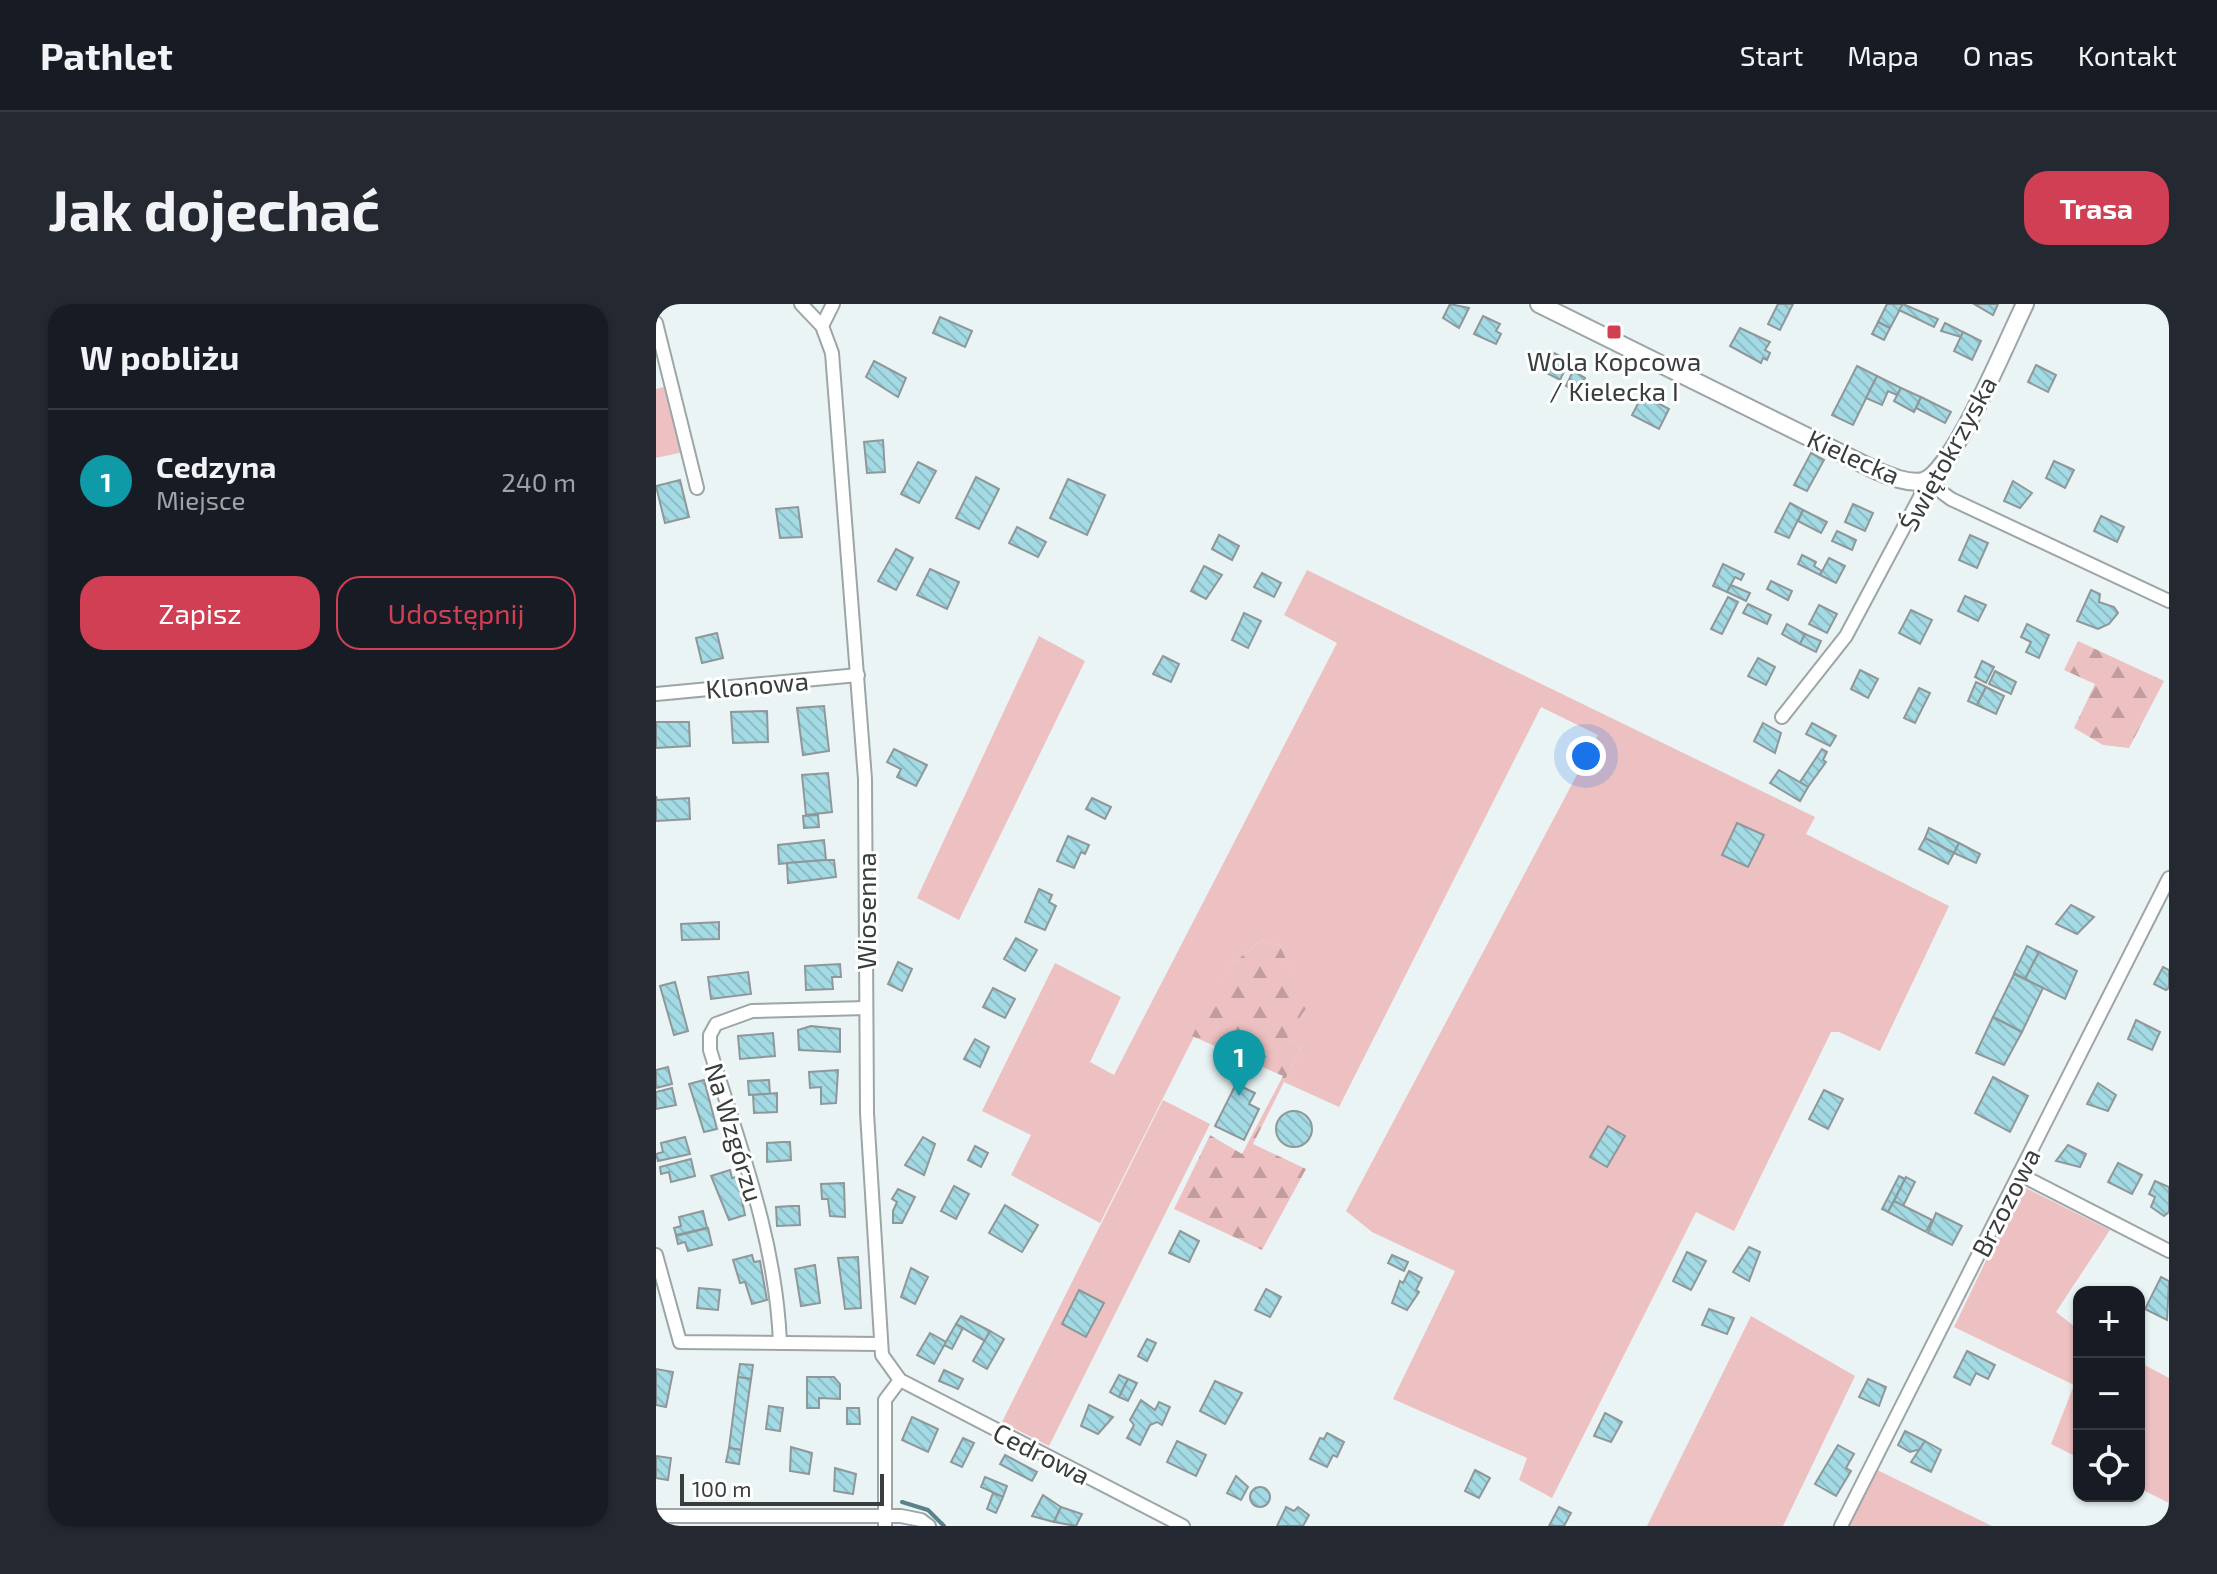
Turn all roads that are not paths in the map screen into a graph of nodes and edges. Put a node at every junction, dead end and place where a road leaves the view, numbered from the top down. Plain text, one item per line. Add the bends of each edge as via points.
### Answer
1 (801, 304) edge
2 (833, 304) edge
3 (1539, 304) edge
4 (2025, 304) edge
5 (656, 323) edge
6 (822, 326) junction
7 (1925, 480) junction
8 (697, 488) dead end
9 (2169, 601) edge
10 (858, 675) junction
11 (656, 694) edge
12 (1782, 717) dead end
13 (2169, 878) edge
14 (866, 1008) junction
15 (2019, 1174) junction
16 (2169, 1251) edge
17 (656, 1255) edge
18 (780, 1343) junction
19 (880, 1344) junction
20 (900, 1380) junction
21 (656, 1516) edge
22 (848, 1522) edge
23 (885, 1522) edge
24 (929, 1526) edge
25 (1183, 1526) edge
26 (1841, 1526) edge

1 - 6 street, Wiosenna
2 - 6 street
3 - 7 street, Kielecka via 1875,470 1898,479
4 - 7 street, Świętokrzyska via 1954,451
5 - 8 street
6 - 10 street, Wiosenna via 832,353
7 - 9 street, Kielecka via 1951,499
7 - 12 street, Świętokrzyska via 1846,636
10 - 11 street, Klonowa
10 - 14 street, Wiosenna via 865,779
13 - 15 street, Brzozowa
14 - 18 street, Na Wzgórzu via 752,1011 716,1024 710,1035 771,1257
14 - 19 street, Wiosenna
15 - 16 street
15 - 26 street, Brzozowa
17 - 18 street via 680,1342
18 - 19 street
19 - 20 street, Wiosenna via 887,1367
20 - 23 street via 885,1400
20 - 25 street, Cedrowa
21 - 22 street
22 - 23 street
23 - 24 street via 911,1518

